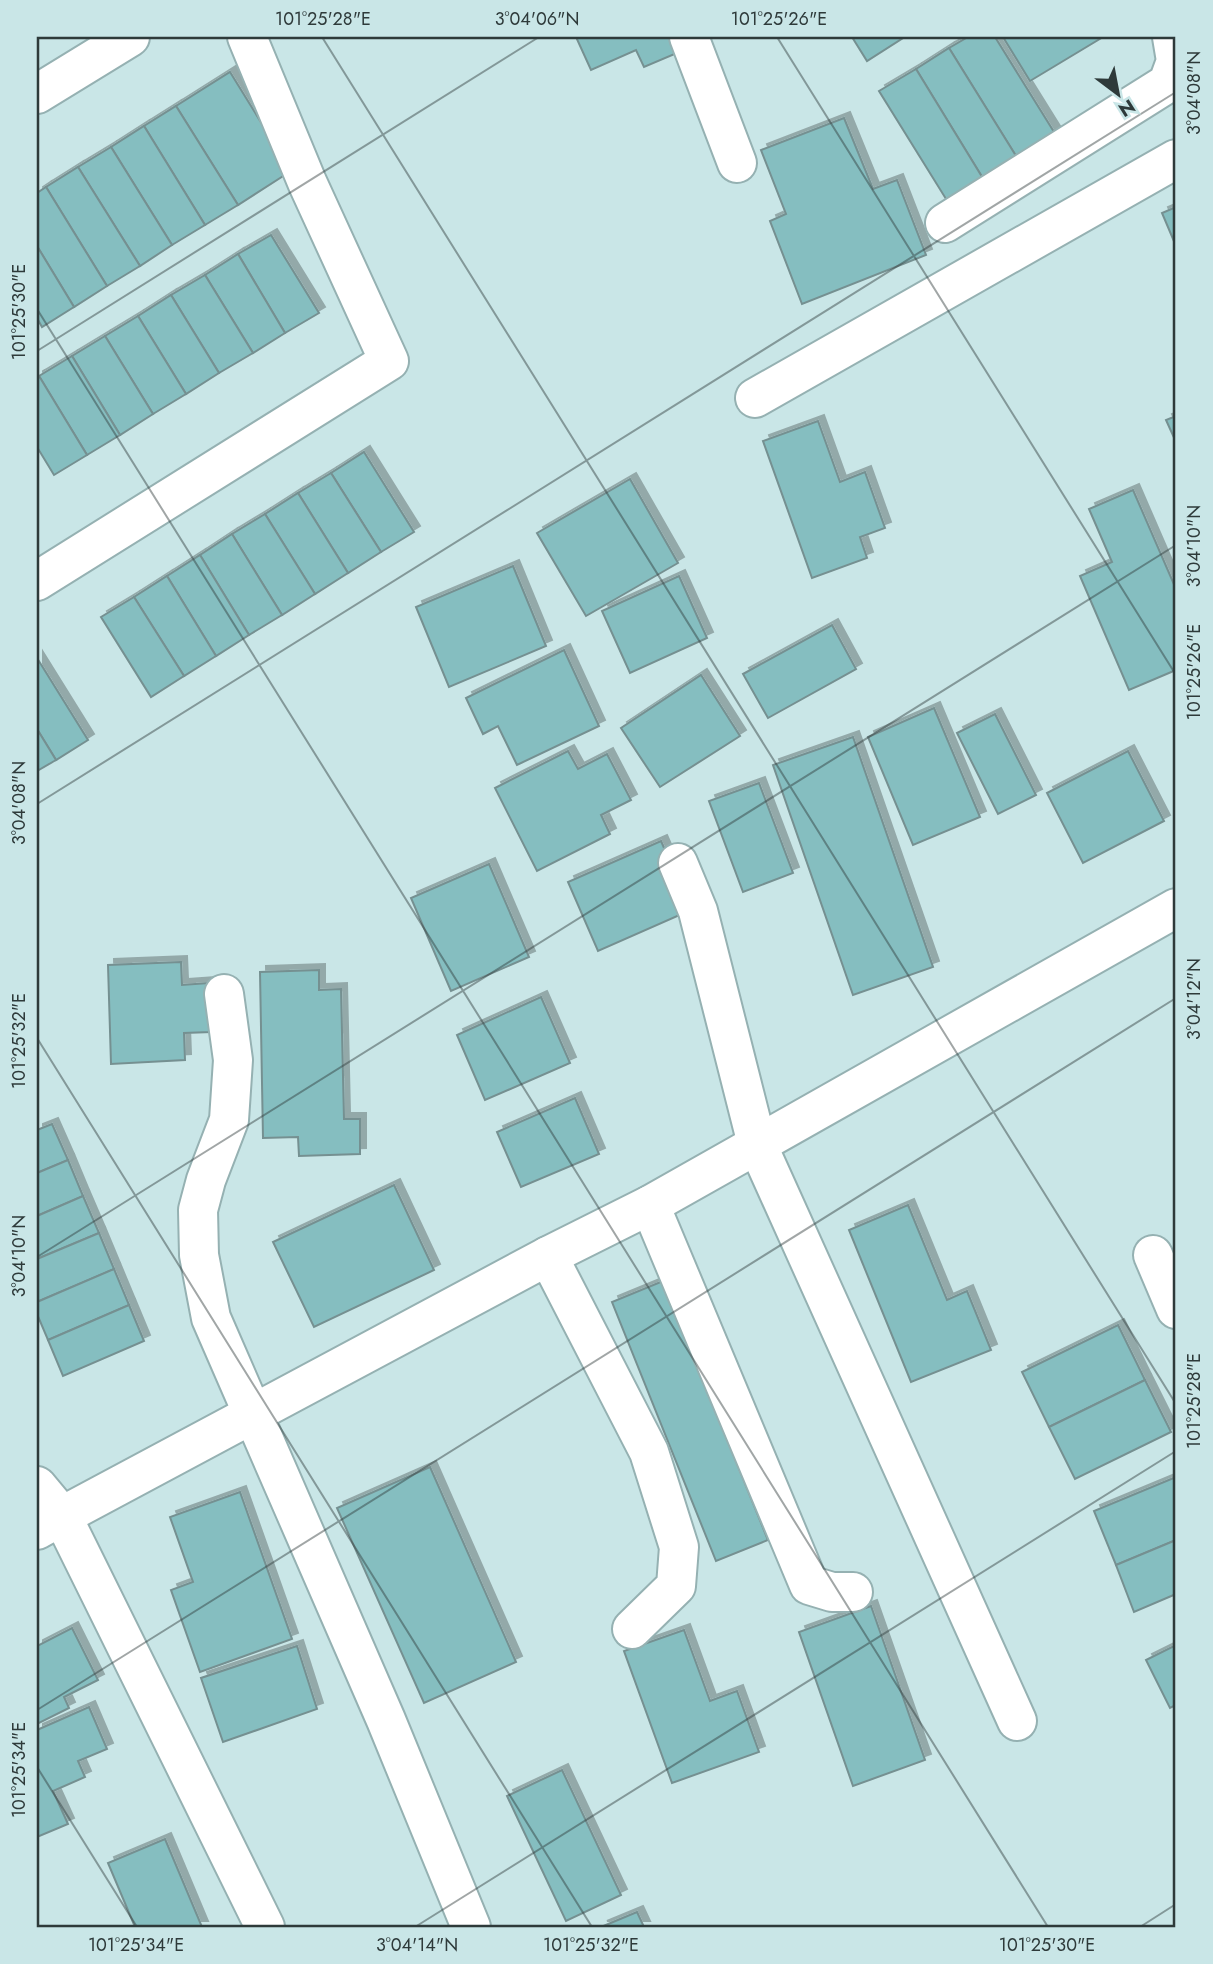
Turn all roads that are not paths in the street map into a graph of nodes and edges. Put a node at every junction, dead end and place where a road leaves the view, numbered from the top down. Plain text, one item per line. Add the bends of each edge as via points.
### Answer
1 (131, 37) edge
2 (247, 37) edge
3 (688, 37) edge
4 (1172, 37) edge
5 (1176, 61) edge
6 (37, 94) edge
7 (1176, 159) edge
8 (737, 163) dead end
9 (945, 223) dead end
10 (755, 398) dead end
11 (37, 581) edge
12 (678, 863) dead end
13 (1176, 908) edge
14 (225, 994) dead end
15 (757, 1144) junction
16 (650, 1205) junction
17 (1153, 1255) dead end
18 (548, 1256) junction
19 (1176, 1309) edge
20 (253, 1416) junction
21 (37, 1486) edge
22 (50, 1523) edge
23 (853, 1592) dead end
24 (632, 1629) dead end
25 (1017, 1721) dead end
26 (265, 1927) edge
27 (471, 1927) edge

1 - 6 street
2 - 11 street via 389,361
3 - 8 street
4 - 5 street
5 - 9 street via 1168,83
7 - 10 street
12 - 15 street via 698,911
13 - 15 street
14 - 20 street via 233,1060 229,1120 198,1210 199,1255 211,1318
15 - 16 street
15 - 25 street
16 - 18 street
16 - 23 street via 809,1585
17 - 19 street
18 - 20 street
18 - 24 street via 649,1452 679,1547 676,1586
20 - 22 street
20 - 27 street
21 - 22 street
22 - 26 street

